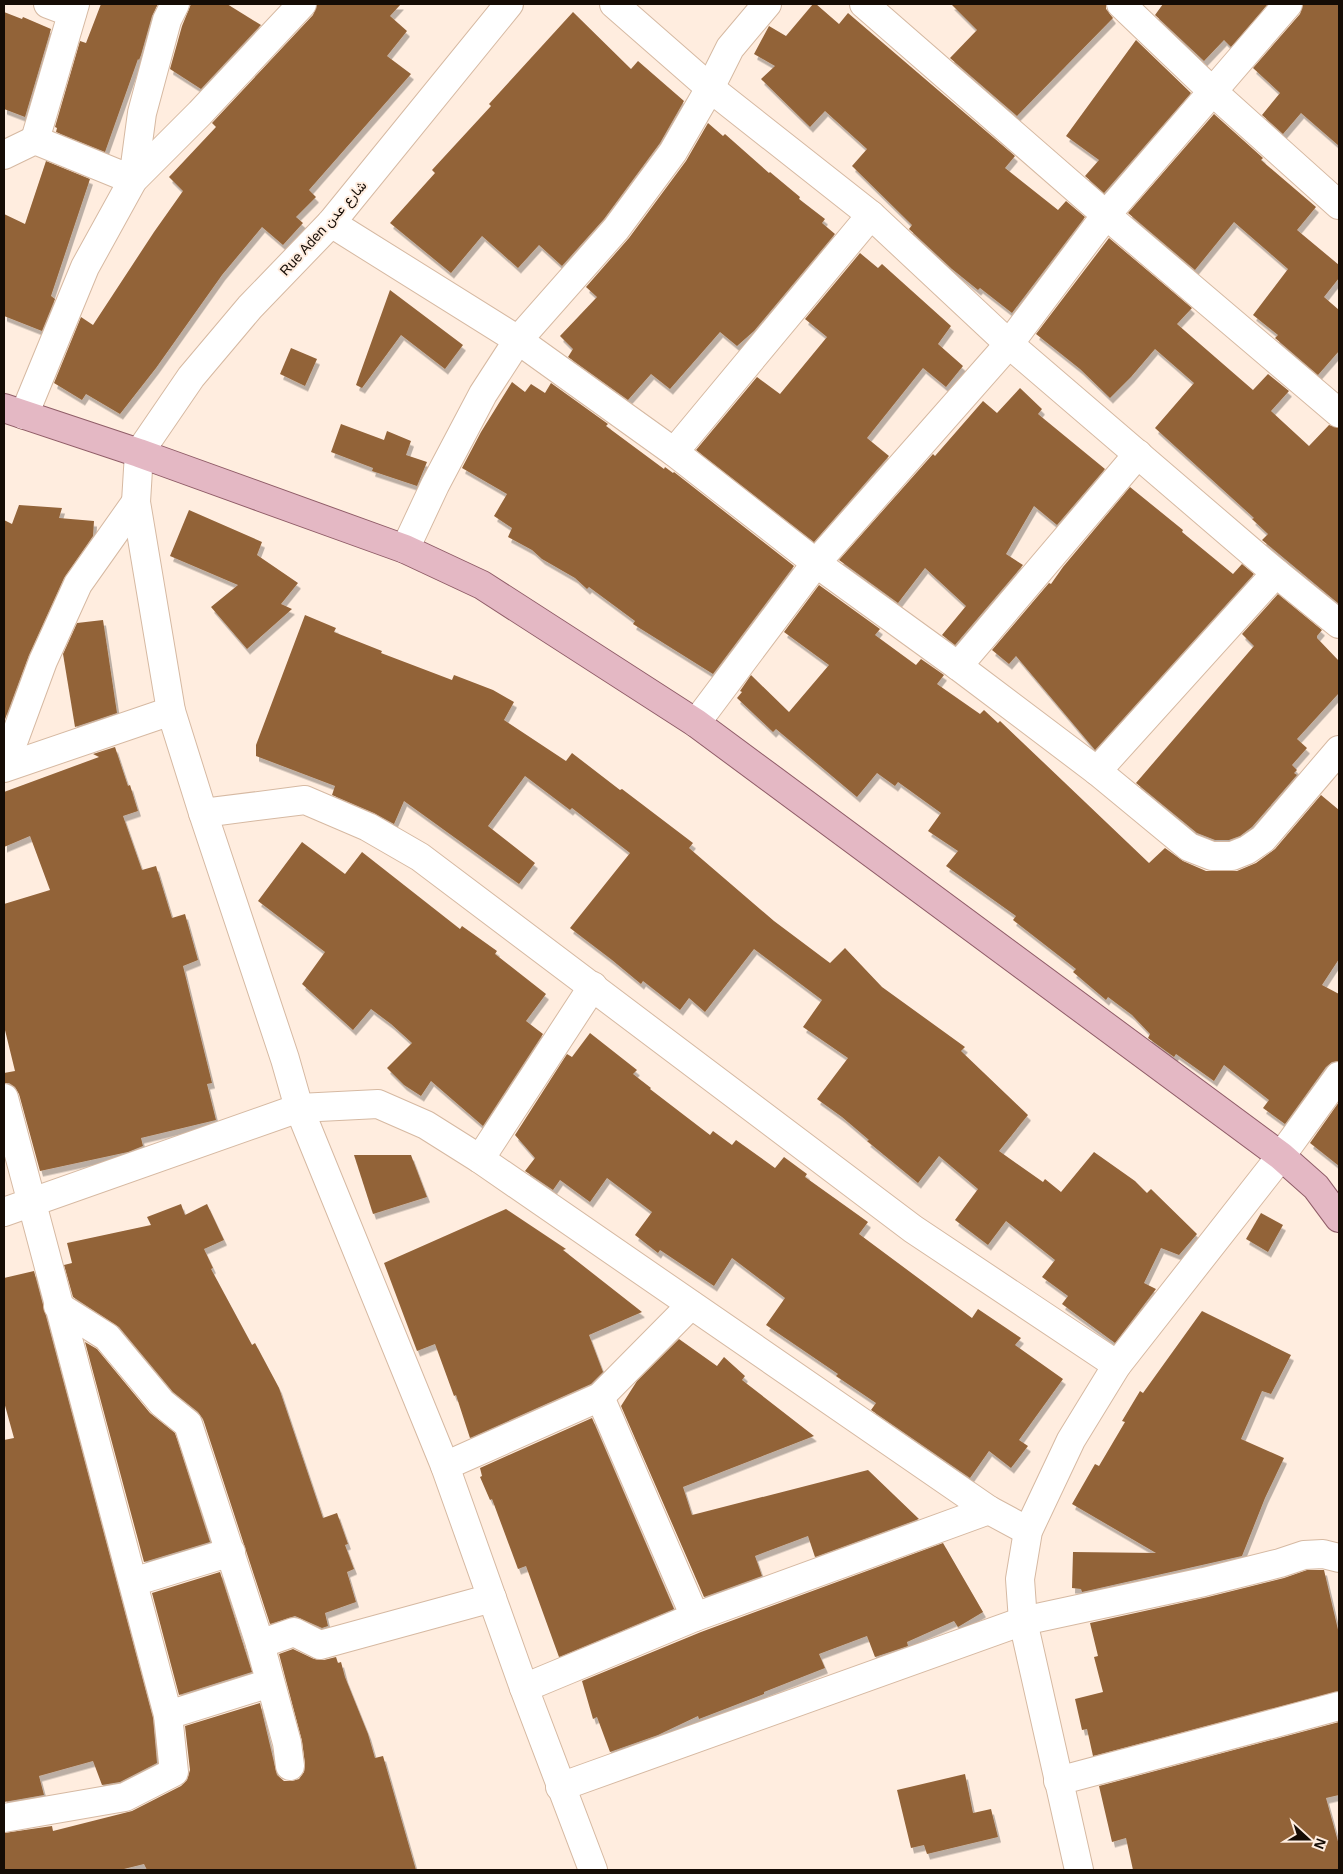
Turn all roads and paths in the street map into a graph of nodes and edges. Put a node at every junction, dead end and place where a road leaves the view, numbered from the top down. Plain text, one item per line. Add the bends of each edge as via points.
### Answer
1 (48, 4) edge
2 (175, 4) edge
3 (302, 4) edge
4 (509, 4) edge
5 (614, 4) edge
6 (767, 4) edge
7 (864, 4) edge
8 (1121, 4) edge
9 (1288, 4) edge
10 (74, 8) edge
11 (710, 88) junction
12 (1212, 91) junction
13 (35, 140) junction
14 (4, 155) edge
15 (133, 180) junction
16 (1339, 205) edge
17 (871, 215) junction
18 (1106, 216) junction
19 (331, 223) junction
20 (518, 340) junction
21 (1009, 344) junction
22 (14, 411) edge
23 (1339, 413) edge
24 (674, 452) junction
25 (138, 453) junction
26 (1138, 454) junction
27 (136, 502) junction
28 (405, 549) junction
29 (816, 563) junction
30 (1276, 573) junction
31 (1339, 624) edge
32 (958, 666) junction
33 (171, 711) junction
34 (696, 723) junction
35 (1339, 750) edge
36 (4, 767) edge
37 (1097, 771) junction
38 (203, 813) junction
39 (594, 986) junction
40 (1339, 1076) edge
41 (4, 1098) edge
42 (299, 1108) junction
43 (1281, 1156) junction
44 (480, 1159) junction
45 (32, 1202) junction
46 (4, 1212) edge
47 (1339, 1218) edge
48 (691, 1304) junction
49 (58, 1306) junction
50 (1117, 1365) junction
51 (600, 1397) junction
52 (445, 1466) junction
53 (989, 1510) junction
54 (1028, 1531) junction
55 (231, 1552) junction
56 (1339, 1558) edge
57 (133, 1582) junction
58 (492, 1598) junction
59 (695, 1617) junction
60 (1022, 1621) junction
61 (260, 1644) junction
62 (270, 1683) junction
63 (524, 1688) junction
64 (1339, 1706) edge
65 (168, 1715) junction
66 (290, 1766) dead end
67 (1058, 1781) junction
68 (560, 1787) junction
69 (4, 1818) edge
70 (593, 1870) edge
71 (1079, 1870) edge

1 - 10 street
2 - 15 street via 167,20 142,113
3 - 15 street
4 - 19 street, Rue Aden شارع عدن
5 - 11 street
6 - 11 street via 730,48
7 - 18 street
8 - 12 street
9 - 12 street
10 - 13 street
11 - 17 street
11 - 20 street via 673,152 616,229
12 - 16 street
12 - 18 street
13 - 14 street
13 - 15 street
15 - 22 street via 85,267
17 - 21 street
17 - 24 street
18 - 21 street
18 - 23 street
19 - 20 street
19 - 25 street, Rue Aden شارع عدن via 250,306 197,370
20 - 24 street
20 - 28 street via 483,394
21 - 26 street
21 - 29 street
22 - 25 main road
24 - 29 street
25 - 27 street
25 - 28 main road
26 - 30 street
26 - 32 street
27 - 33 street
27 - 36 street via 78,584 43,661
28 - 34 main road via 482,585
29 - 32 street
29 - 34 street
30 - 31 street
30 - 37 street
32 - 37 street
33 - 36 street
33 - 38 street
34 - 43 main road
35 - 37 street via 1262,839 1232,856 1212,856 1190,847
38 - 39 street via 304,800 368,827 420,857
38 - 42 street
39 - 44 street
39 - 50 street via 913,1229
40 - 43 street
41 - 45 street
42 - 44 street via 378,1104 426,1125
42 - 45 street
42 - 52 street
43 - 47 main road via 1316,1188
43 - 50 street
44 - 48 street
45 - 46 street
45 - 49 street
48 - 51 street
48 - 53 street
49 - 55 street via 107,1338 162,1403 188,1424
49 - 57 street
50 - 54 street via 1072,1440
51 - 52 street
51 - 59 street
52 - 58 street
53 - 54 street
53 - 59 street
54 - 60 street via 1020,1580
55 - 57 street
55 - 61 street
56 - 60 street via 1323,1554 1304,1555 1204,1582
57 - 65 street
58 - 61 street via 320,1645 294,1632
58 - 63 street
59 - 63 street
60 - 67 street
60 - 68 street
61 - 62 street
62 - 65 street
62 - 66 street
63 - 68 street
64 - 67 street
65 - 69 street via 174,1772 125,1797
67 - 71 street
68 - 70 street

